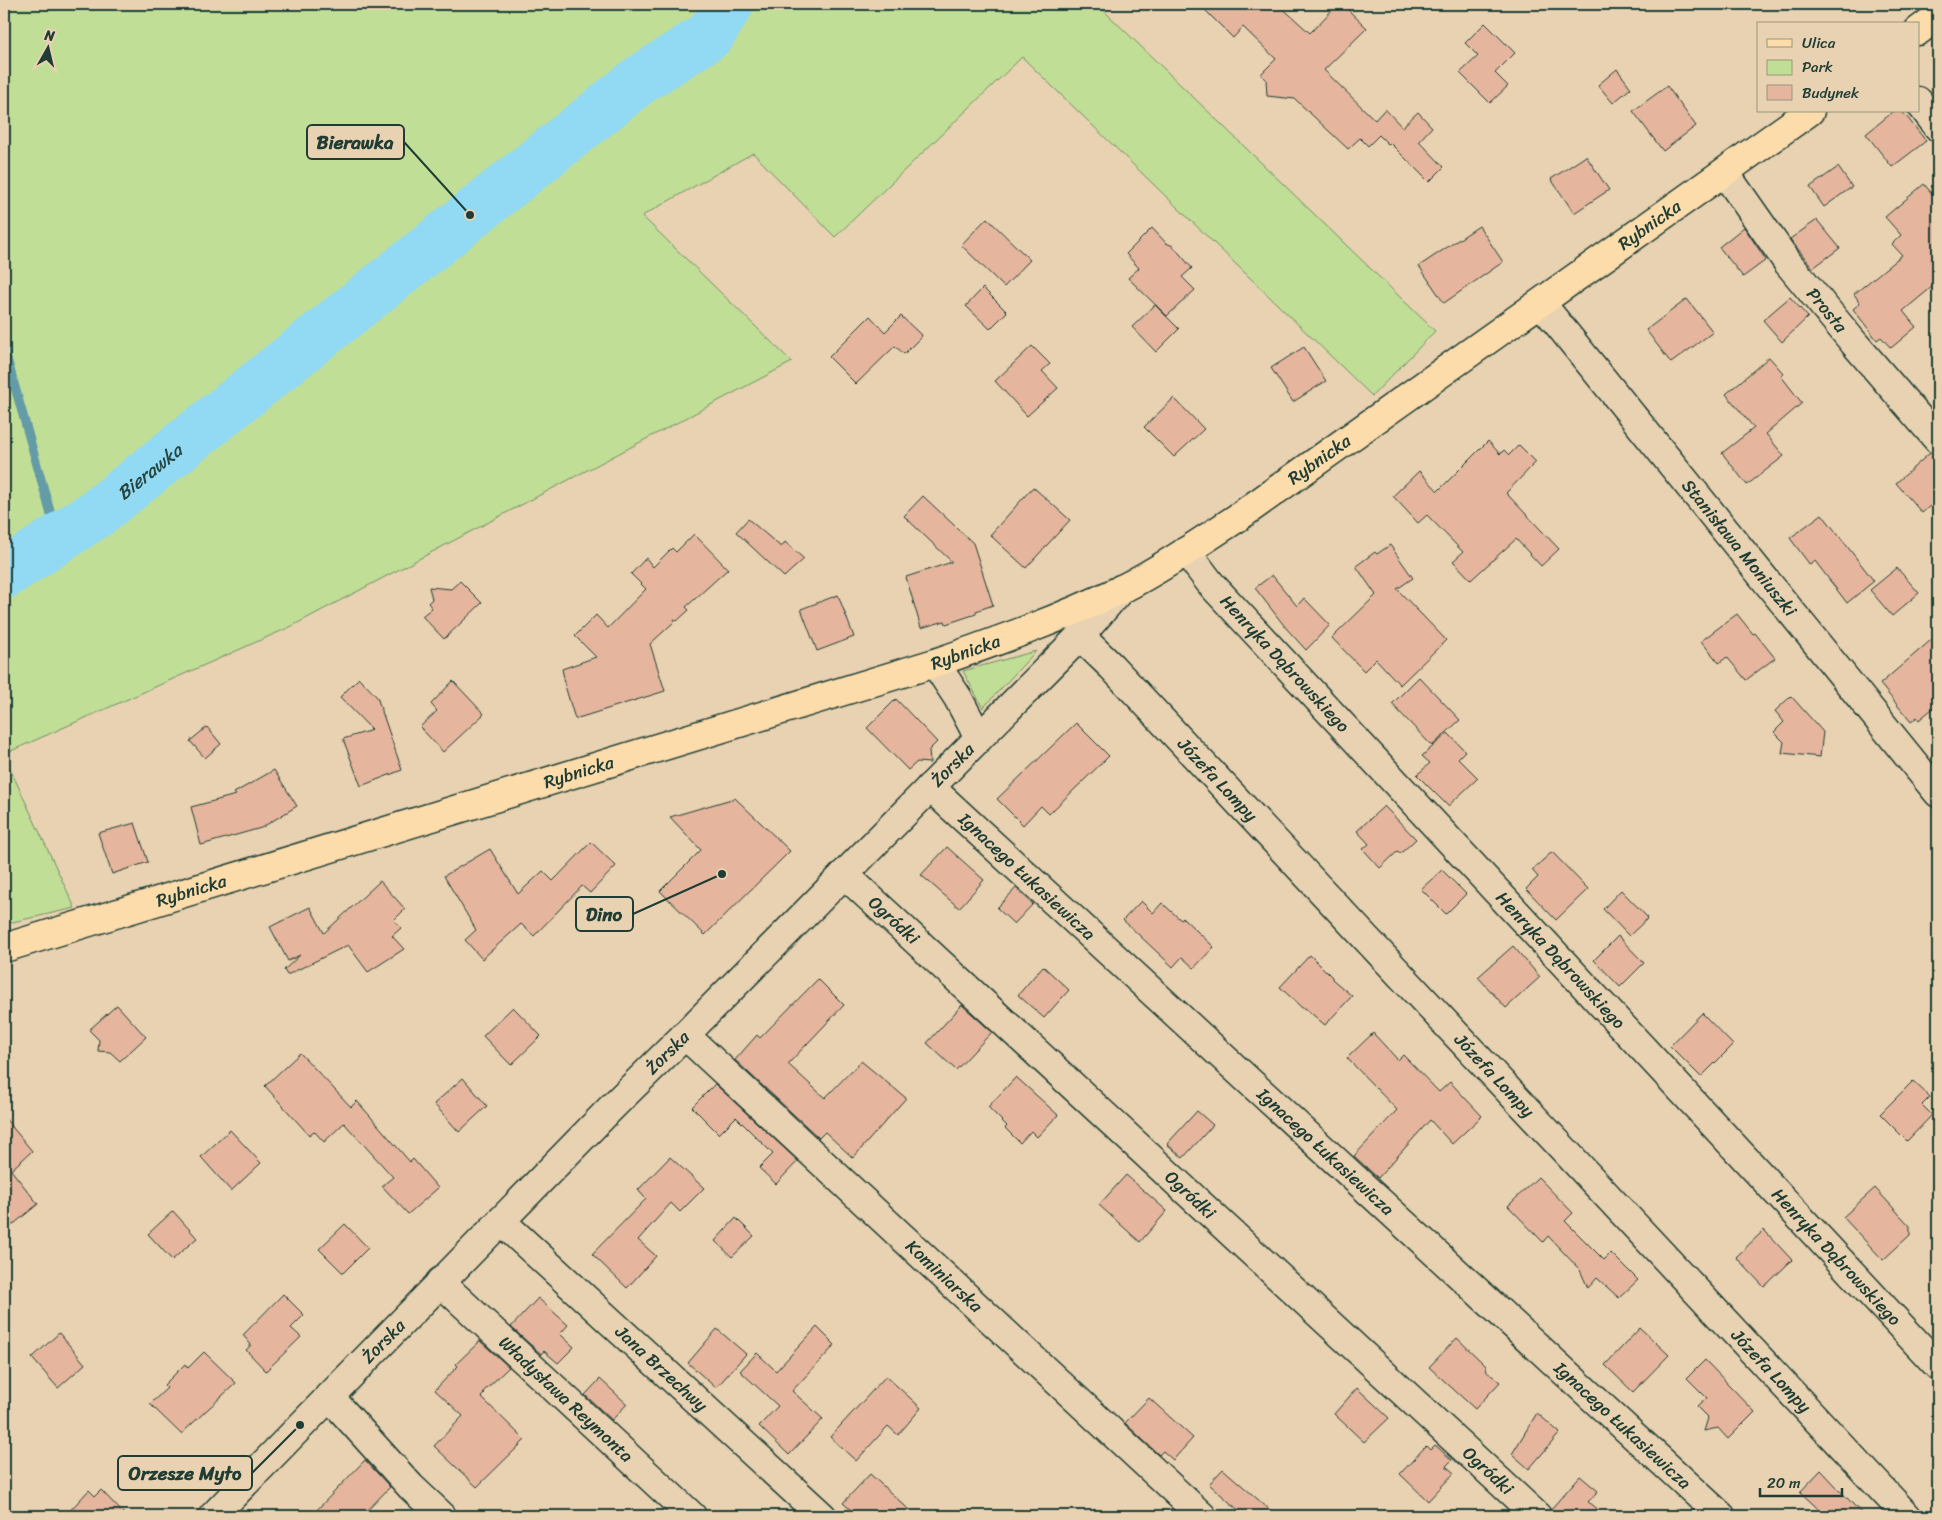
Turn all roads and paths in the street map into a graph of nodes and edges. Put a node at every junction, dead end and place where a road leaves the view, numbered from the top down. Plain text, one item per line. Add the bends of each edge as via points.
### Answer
1 (1938, 16) edge
2 (1920, 30) edge
3 (1920, 104) edge
4 (1809, 112) edge
5 (1938, 127) edge
6 (1724, 173) junction
7 (1541, 303) junction
8 (1938, 440) edge
9 (1186, 551) junction
10 (1121, 589) junction
11 (1080, 636) junction
12 (935, 663) junction
13 (979, 738) junction
14 (930, 787) junction
15 (1938, 793) edge
16 (844, 874) junction
17 (4, 948) edge
18 (685, 1036) junction
19 (501, 1221) junction
20 (440, 1282) junction
21 (1938, 1366) edge
22 (329, 1396) junction
23 (225, 1512) edge
24 (442, 1516) edge
25 (692, 1516) edge
26 (822, 1516) edge
27 (1202, 1516) edge
28 (1537, 1516) edge
29 (1721, 1516) edge
30 (1907, 1516) edge

1 - 2 main road
3 - 5 street
4 - 6 main road, Rybnicka
6 - 7 main road, Rybnicka
6 - 8 street, Prosta via 1788,264
7 - 9 main road, Rybnicka
7 - 15 street, Stanisława Moniuszki
9 - 10 main road, Rybnicka
9 - 21 street, Henryka Dąbrowskiego via 1218,592
10 - 11 street, Żorska
10 - 12 main road, Rybnicka via 1053,621
11 - 13 street, Żorska
11 - 30 street, Józefa Lompy
12 - 13 street
12 - 17 main road, Rybnicka
13 - 14 street, Żorska
14 - 16 street, Żorska
14 - 29 street, Ignacego Łukasiewicza
16 - 18 street, Żorska
16 - 28 street, Ogródki
18 - 19 street, Żorska
18 - 27 street, Kominiarska
19 - 20 street, Żorska
19 - 26 street, Jana Brzechwy
20 - 22 street, Żorska
20 - 25 street, Władysława Reymonta
22 - 23 street, Żorska
22 - 24 street via 411,1487

